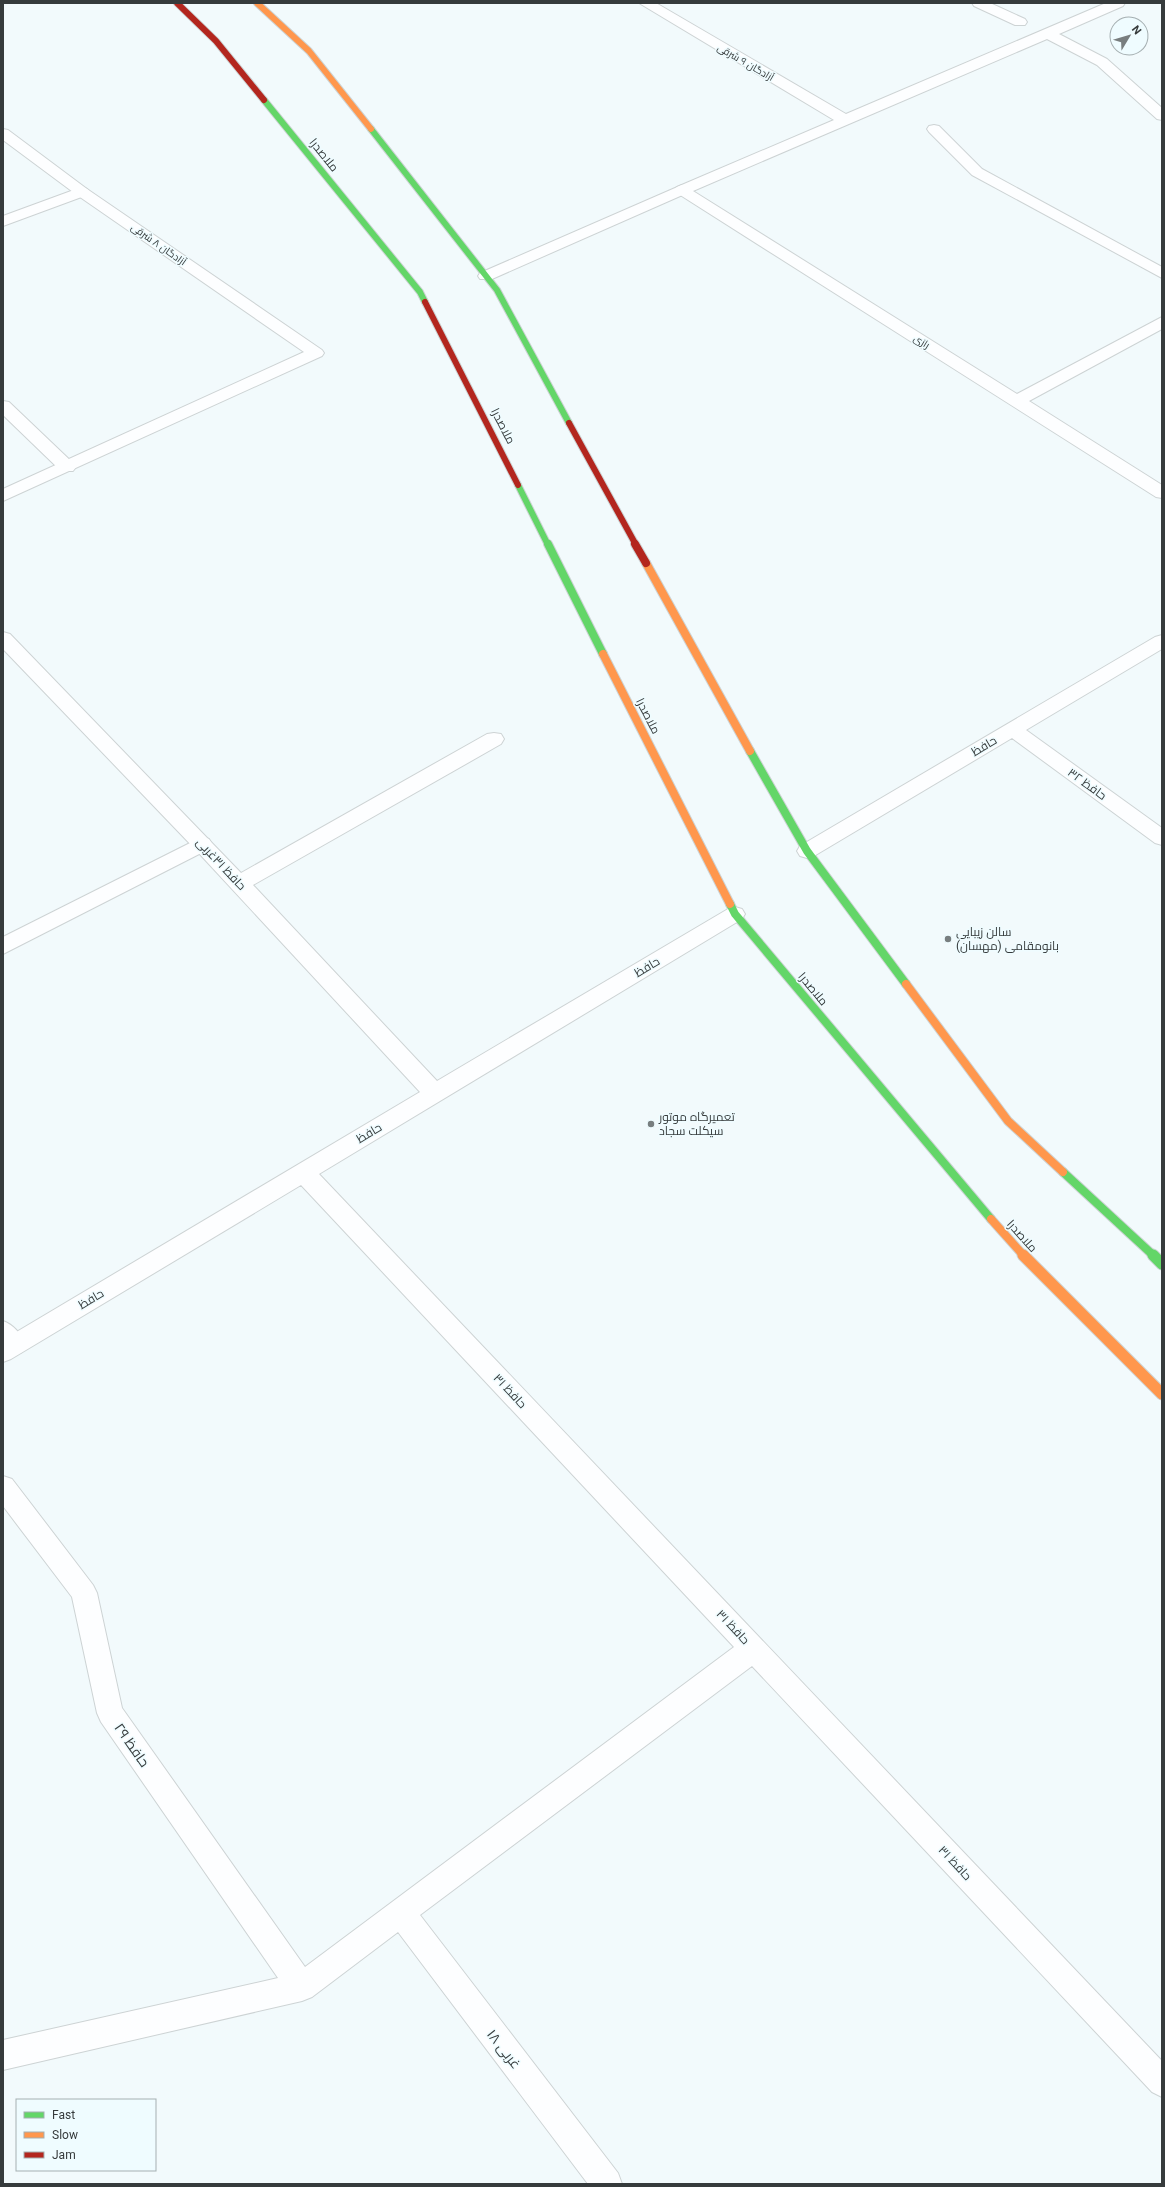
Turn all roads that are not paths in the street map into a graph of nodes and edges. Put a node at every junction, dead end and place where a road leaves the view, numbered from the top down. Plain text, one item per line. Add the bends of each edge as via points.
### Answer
1 (177, 3) edge
2 (257, 3) edge
3 (646, 3) edge
4 (979, 3) edge
5 (1118, 3) edge
6 (1020, 22) dead end
7 (1047, 34) junction
8 (1162, 116) edge
9 (845, 120) junction
10 (934, 129) dead end
11 (3, 133) edge
12 (682, 190) junction
13 (82, 192) junction
14 (3, 221) edge
15 (1162, 273) edge
16 (486, 276) junction
17 (1162, 322) edge
18 (1017, 401) junction
19 (3, 406) edge
20 (67, 467) junction
21 (1162, 492) edge
22 (3, 496) edge
23 (3, 638) edge
24 (1162, 641) edge
25 (1012, 730) junction
26 (494, 739) dead end
27 (1162, 838) edge
28 (202, 844) junction
29 (807, 851) junction
30 (239, 884) junction
31 (735, 914) junction
32 (3, 946) edge
33 (435, 1093) junction
34 (303, 1172) junction
35 (1162, 1264) edge
36 (7, 1343) edge
37 (1162, 1394) edge
38 (3, 1488) edge
39 (753, 1649) junction
40 (401, 1914) junction
41 (302, 1987) junction
42 (3, 2055) edge
43 (1162, 2082) edge
44 (607, 2184) edge

1 - 31 main road, ملاصدرا via 216,42 420,292
2 - 16 main road via 308,51
3 - 9 street, آزادگان ۹ شرقی
4 - 6 street
5 - 7 street
7 - 8 street via 1102,62
7 - 9 street
9 - 12 street
10 - 15 street via 978,172
11 - 13 street, آزادگان ۸ شرقی
12 - 16 street
12 - 18 street, رازی
13 - 14 street
13 - 20 street, آزادگان ۸ شرقی via 316,353
16 - 29 main road via 497,290 676,619
17 - 18 street
18 - 21 street, رازی
19 - 20 street
20 - 22 street
23 - 28 street, حافظ ۳۱غربی
24 - 25 street, حافظ
25 - 27 street, حافظ ۳۲
25 - 29 street, حافظ
26 - 30 street
28 - 30 street, حافظ ۳۱غربی
28 - 32 street
29 - 35 main road via 1008,1121
30 - 33 street, حافظ ۳۱غربی
31 - 33 street, حافظ
31 - 37 main road, ملاصدرا via 1014,1247
33 - 34 street, حافظ
34 - 36 street, حافظ
34 - 39 street, حافظ ۳۱
38 - 41 street, حافظ ۲۹ via 84,1593 110,1713
39 - 40 street
39 - 43 street, حافظ ۳۱
40 - 41 street
40 - 44 street, ۱۸ غربی
41 - 42 street

